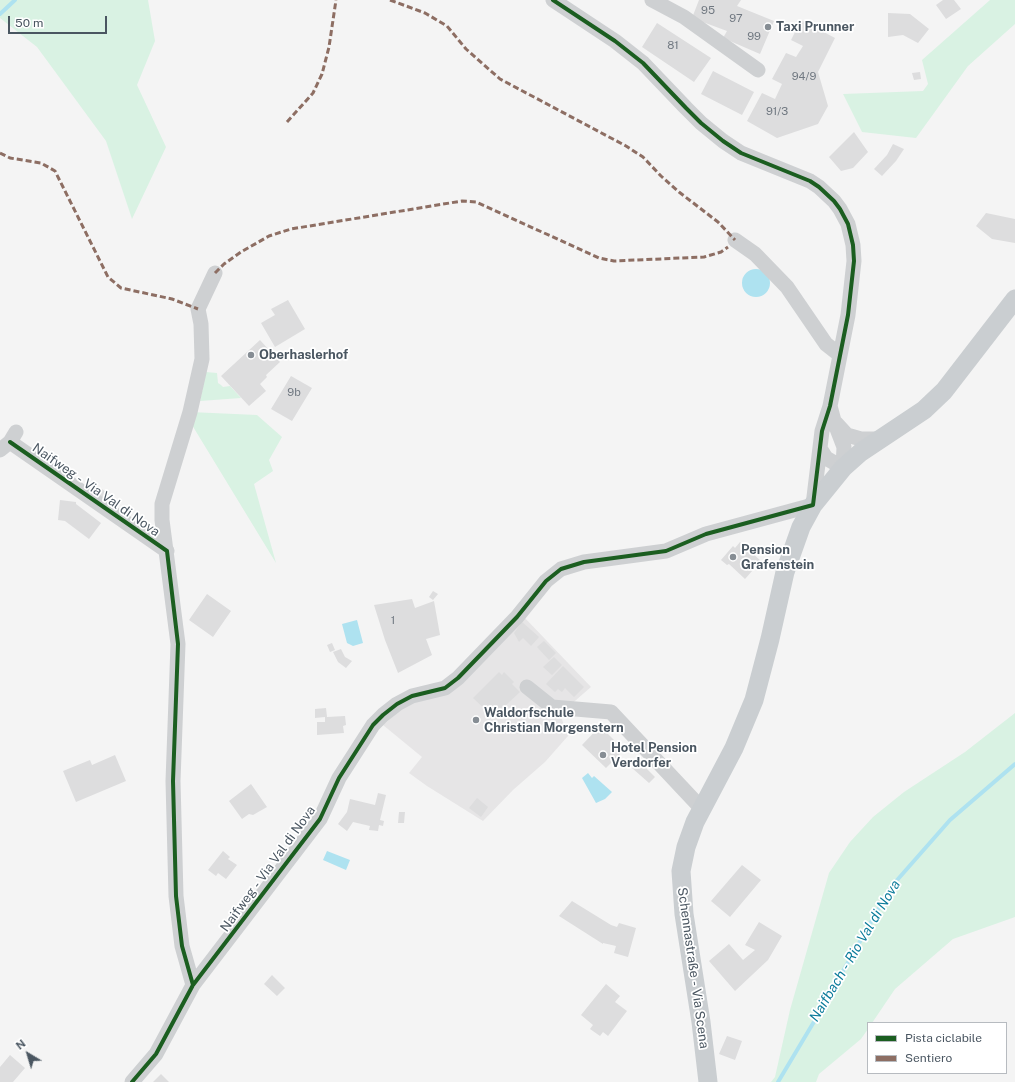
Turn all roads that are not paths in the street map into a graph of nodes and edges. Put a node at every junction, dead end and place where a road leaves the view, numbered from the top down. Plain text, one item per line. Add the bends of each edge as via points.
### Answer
1 (652, 0) edge
2 (562, 2) edge
3 (758, 70) dead end
4 (735, 240) dead end
5 (215, 273) dead end
6 (1015, 298) edge
7 (840, 355) junction
8 (830, 406) junction
9 (834, 421) junction
10 (881, 439) junction
11 (9, 441) edge
12 (821, 450) junction
13 (843, 468) junction
14 (813, 505) junction
15 (167, 551) junction
16 (527, 687) dead end
17 (702, 809) junction
18 (194, 985) junction
19 (132, 1082) edge
20 (708, 1082) edge

1 - 3 street via 684,17
2 - 7 street, Schennastraße - Via Scena via 643,64 701,123 723,141 741,153 810,181 828,194 840,209 851,234 854,261 848,315
4 - 7 street via 755,254 787,287 826,344
5 - 15 street via 198,309 202,359 190,412 162,504
6 - 10 main road via 944,391 924,410
7 - 8 street, Schennastraße - Via Scena
8 - 9 street, Schennastraße - Via Scena
8 - 12 street, Schennastraße - Via Scena via 822,431
9 - 10 street, Schennastraße - Via Scena via 847,436
9 - 13 street, Schennastraße - Via Scena via 844,447
10 - 13 main road
11 - 15 street, Naifweg - Via Val di Nova
12 - 13 street via 826,458
12 - 14 street, Schennastraße - Via Scena
13 - 14 main road, Schennastraße - Via Scena
14 - 17 main road, Schennastraße - Via Scena via 801,527 785,572 754,700 734,748
14 - 18 street, Naifweg - Via Val di Nova via 706,534 666,551 584,562 561,569 546,581 517,617 458,678 445,688 412,696 397,704 373,725 339,778 320,819
15 - 18 street, Naifweg - Via Val di Nova via 178,644 173,781 176,896 182,946
16 - 17 street via 552,707 611,712
17 - 20 main road, Schennastraße - Via Scena via 686,847 681,871 684,914
18 - 19 street, Naifweg - Via Val di Nova via 156,1054

